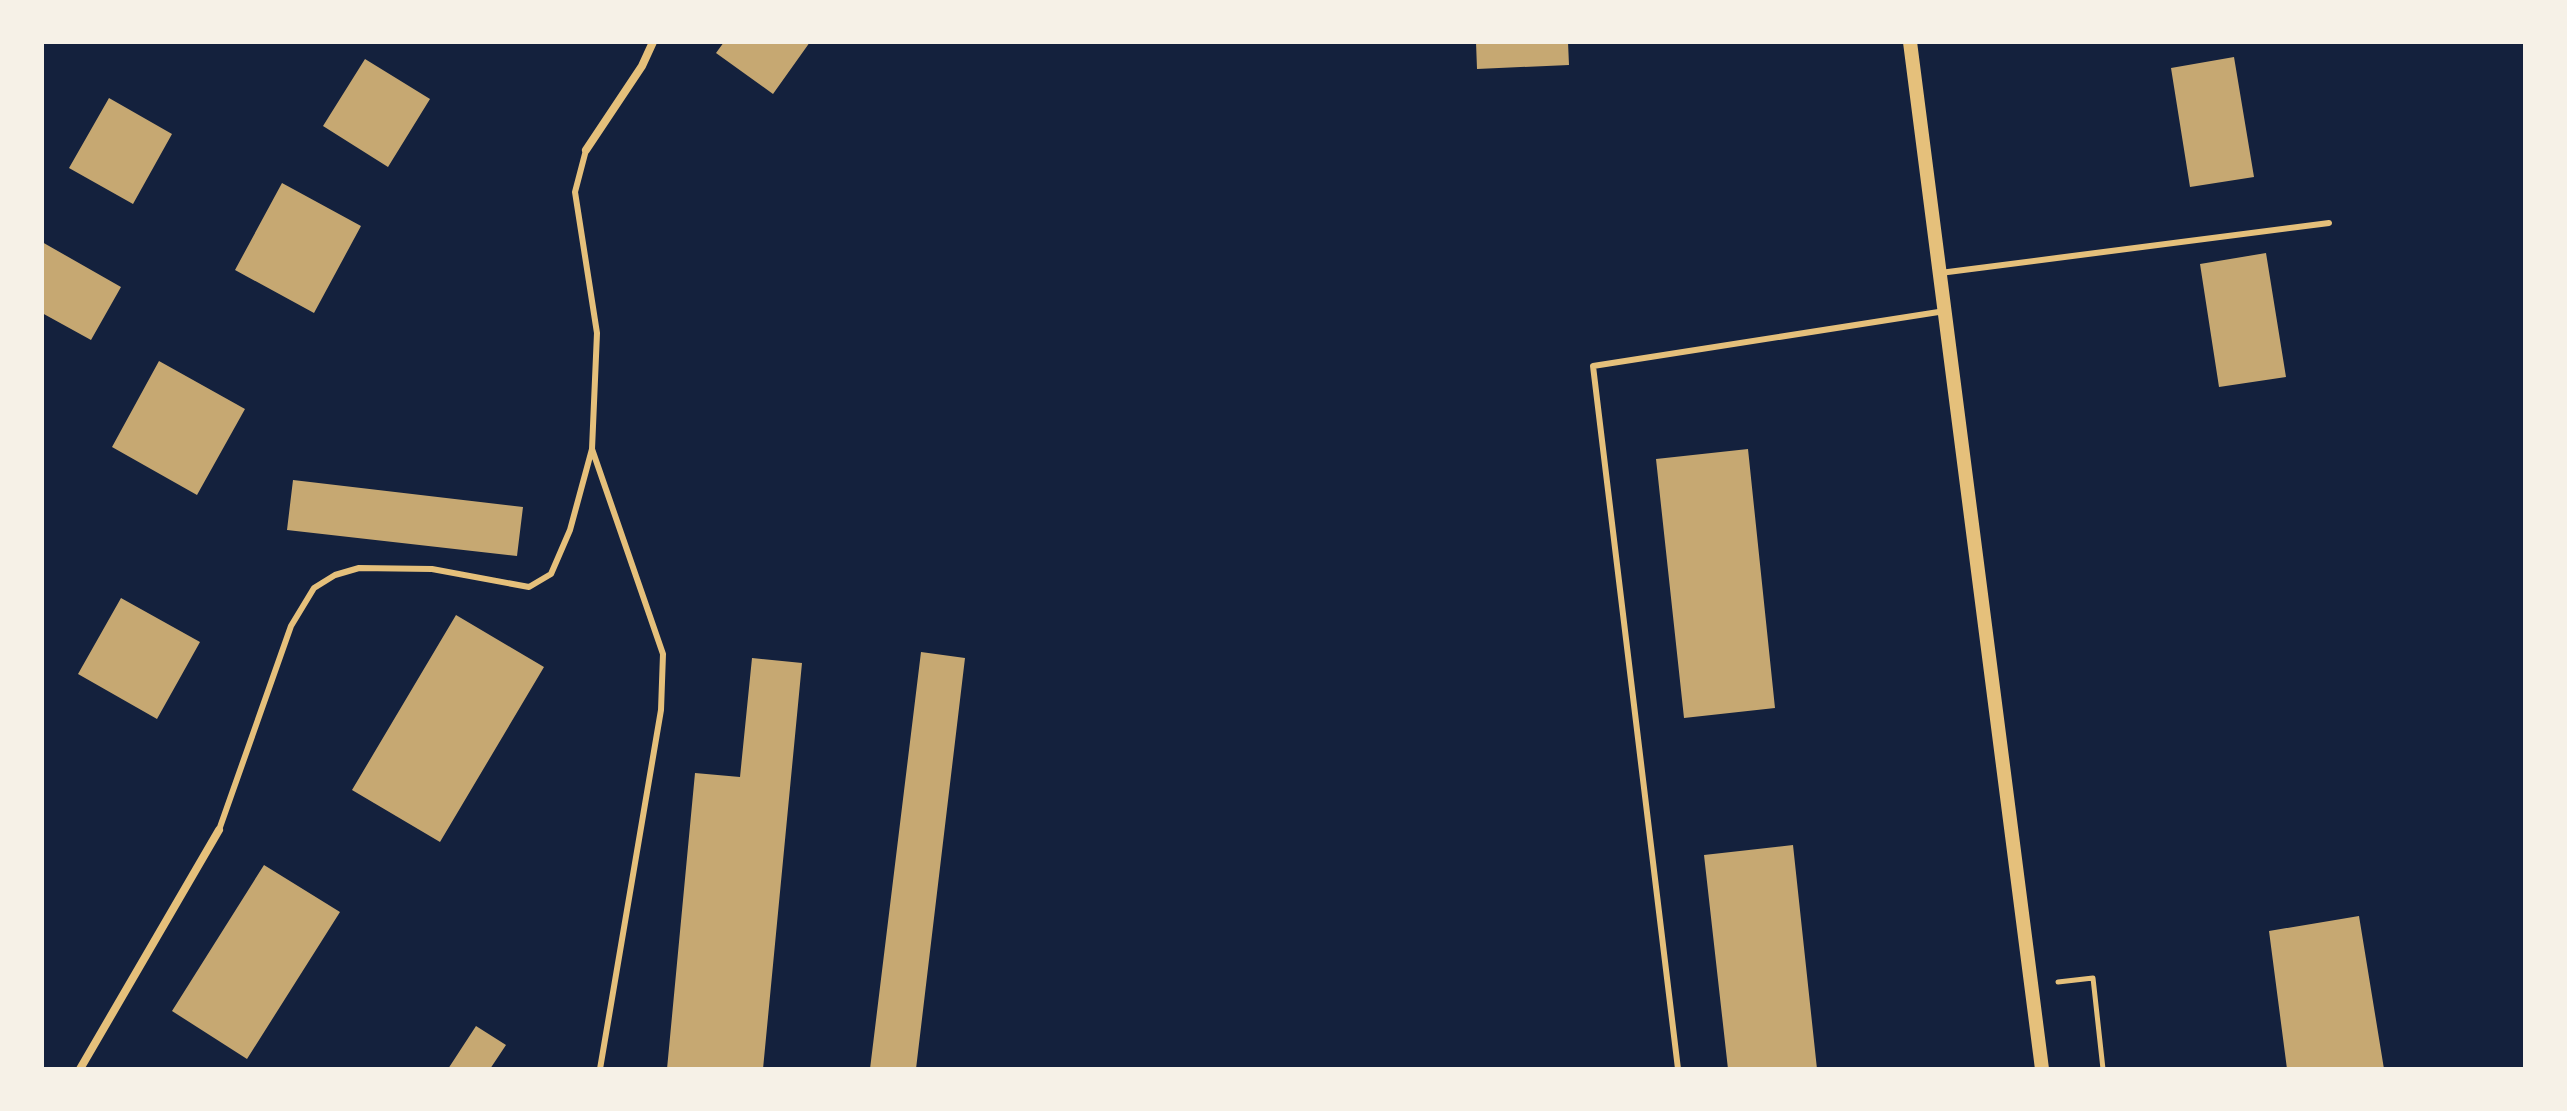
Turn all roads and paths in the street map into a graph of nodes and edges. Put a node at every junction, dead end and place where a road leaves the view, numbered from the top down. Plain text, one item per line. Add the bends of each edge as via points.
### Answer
1 (653, 42) edge
2 (1910, 42) edge
3 (586, 150) joint
4 (2329, 223) dead end
5 (1940, 273) junction
6 (1945, 311) junction
7 (592, 449) junction
8 (219, 830) joint
9 (2031, 985) junction
10 (80, 1069) edge
11 (600, 1069) edge
12 (1678, 1069) edge
13 (2042, 1069) edge
14 (2103, 1069) edge

1 - 3 street
2 - 5 street
3 - 7 lane via 575,192 597,333
4 - 5 lane
5 - 6 street
6 - 9 street
6 - 12 lane via 1593,366
7 - 8 lane via 570,530 551,574 529,587 432,569 359,568 314,588 291,626
7 - 11 lane via 663,654 661,710
8 - 10 street
9 - 13 street
9 - 14 path via 2093,978

